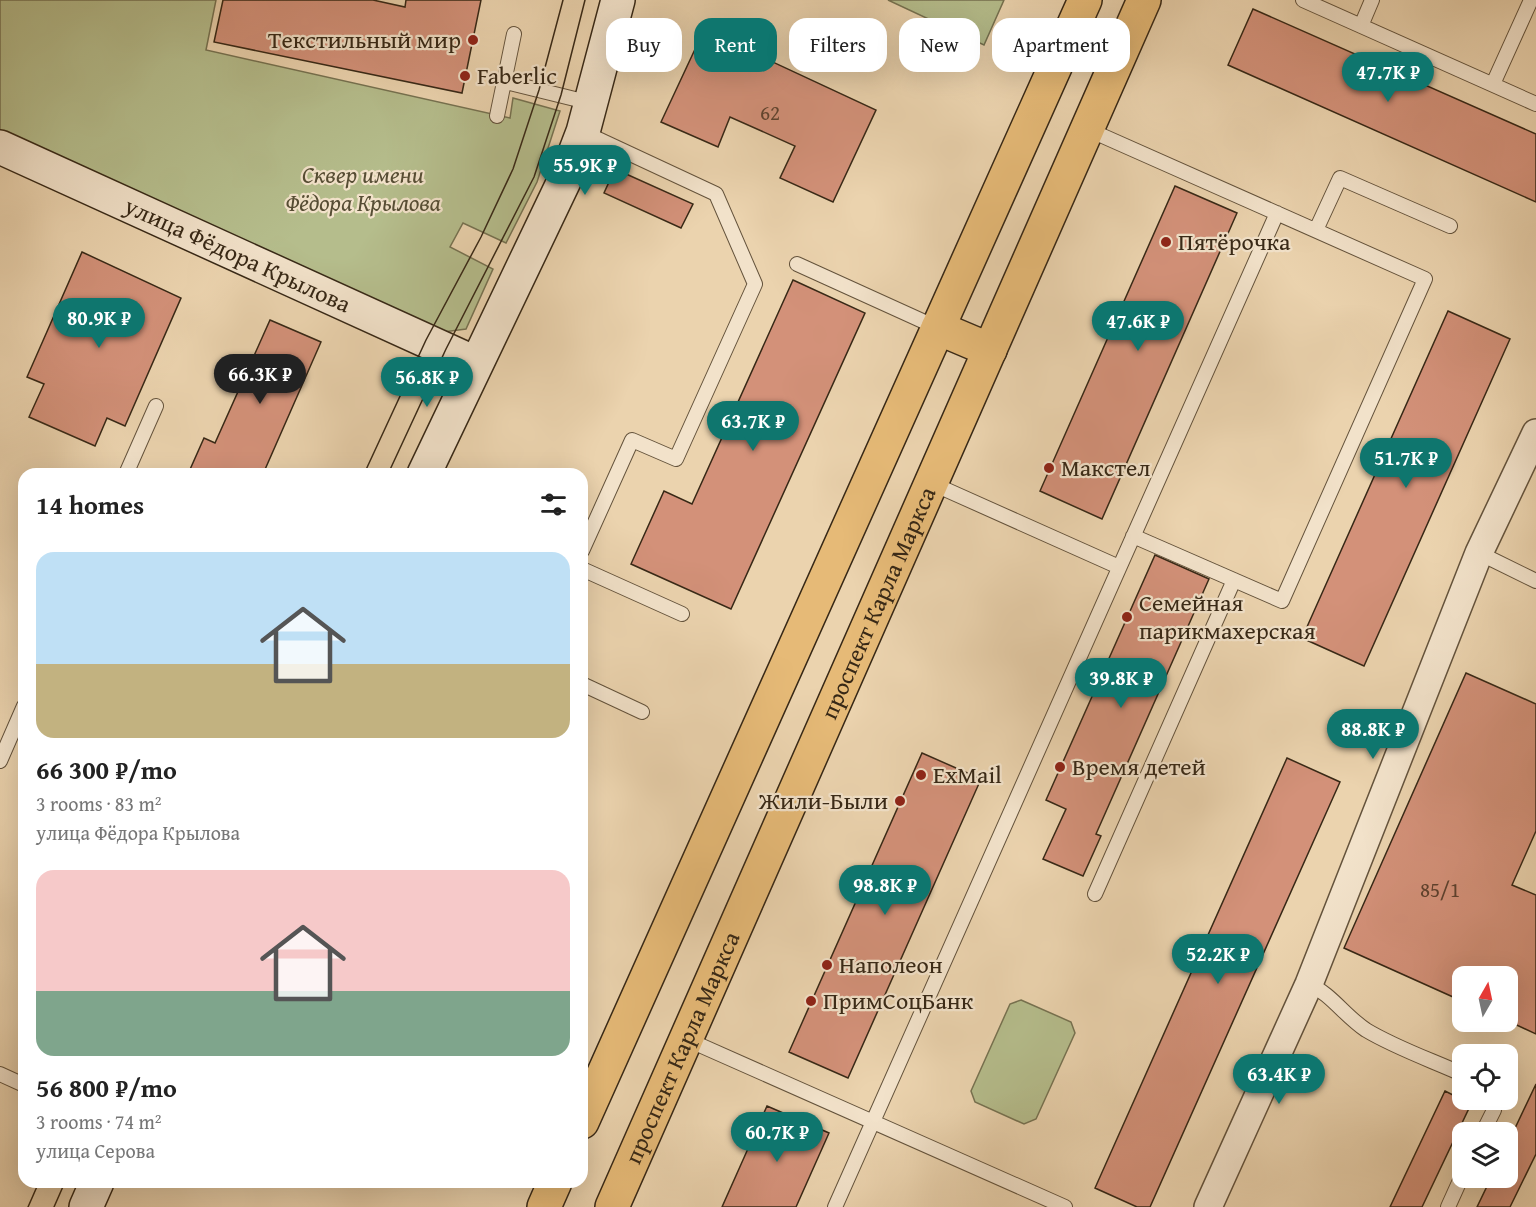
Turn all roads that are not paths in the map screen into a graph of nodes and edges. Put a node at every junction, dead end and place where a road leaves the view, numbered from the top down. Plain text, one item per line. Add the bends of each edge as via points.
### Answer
1 (618, 0) edge
2 (1085, 0) edge
3 (1143, 0) edge
4 (1303, 0) edge
5 (1372, 0) edge
6 (1531, 0) edge
7 (1360, 26) junction
8 (514, 34) dead end
9 (506, 82) junction
10 (1493, 84) junction
11 (1536, 104) edge
12 (497, 116) dead end
13 (587, 117) junction
14 (1087, 129) junction
15 (0, 147) edge
16 (1277, 213) junction
17 (1450, 226) dead end
18 (1316, 230) junction
19 (797, 264) dead end
20 (938, 328) junction
21 (990, 350) junction
22 (475, 363) junction
23 (156, 406) dead end
24 (1536, 433) edge
25 (129, 468) edge
26 (427, 468) edge
27 (931, 483) junction
28 (1133, 536) junction
29 (588, 538) edge
30 (1479, 553) junction
31 (1119, 567) junction
32 (588, 571) edge
33 (1234, 580) junction
34 (1536, 581) edge
35 (682, 614) dead end
36 (588, 687) edge
37 (642, 712) dead end
38 (18, 720) edge
39 (0, 761) edge
40 (1095, 894) dead end
41 (1309, 984) junction
42 (686, 1039) junction
43 (1452, 1069) edge
44 (0, 1074) edge
45 (18, 1082) edge
46 (588, 1109) edge
47 (873, 1122) junction
48 (94, 1188) edge
49 (552, 1188) edge
50 (1457, 1188) edge
51 (86, 1207) edge
52 (544, 1207) edge
53 (612, 1207) edge
54 (835, 1207) edge
55 (1065, 1207) edge
56 (1208, 1207) edge
57 (1448, 1207) edge

1 - 13 street
2 - 20 main road
3 - 14 main road, проспект Карла Маркса
4 - 7 lane
5 - 7 lane
6 - 10 lane
7 - 10 lane
8 - 9 lane
9 - 12 lane
9 - 13 lane
10 - 11 lane
13 - 22 street via 532,250
13 - 29 lane via 716,194 755,284 676,459 632,440
14 - 16 lane
14 - 21 main road, проспект Карла Маркса
15 - 22 street, улица Фёдора Крылова
16 - 18 lane
16 - 28 lane
17 - 18 lane via 1340,178
18 - 33 lane via 1425,279 1282,601
19 - 20 lane
20 - 21 main road
20 - 46 main road
21 - 27 main road, проспект Карла Маркса
22 - 26 street
23 - 25 lane
24 - 30 street
27 - 31 lane
27 - 42 main road, проспект Карла Маркса
28 - 31 lane
28 - 33 lane
30 - 34 lane
30 - 41 street
31 - 47 lane
32 - 35 lane
33 - 40 lane
36 - 37 lane
38 - 39 lane
41 - 43 lane via 1323,990 1365,1029
41 - 56 street
42 - 47 lane
42 - 53 main road, проспект Карла Маркса
44 - 45 lane
47 - 54 lane
47 - 55 lane
48 - 51 street
49 - 52 main road
50 - 57 lane

